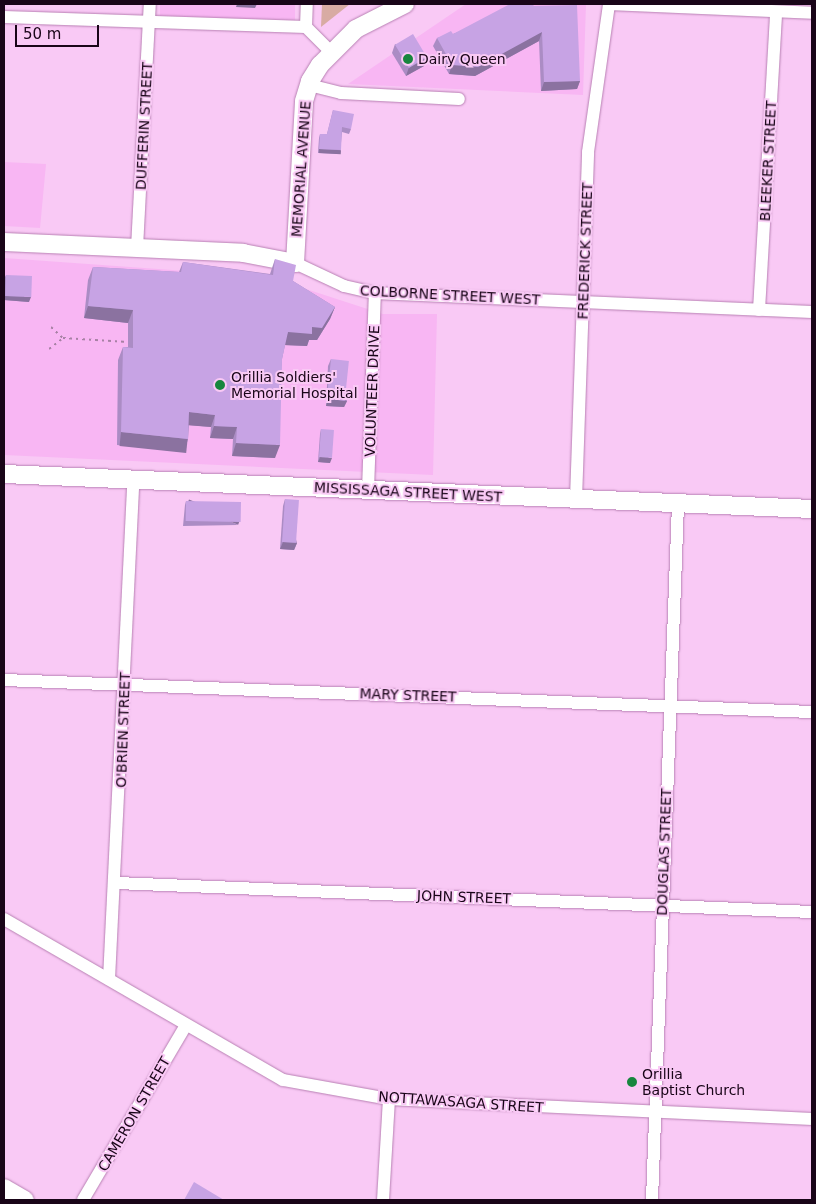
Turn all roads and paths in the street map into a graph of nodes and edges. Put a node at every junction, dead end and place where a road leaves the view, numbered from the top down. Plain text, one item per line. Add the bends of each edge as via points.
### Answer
1 (150, 4) edge
2 (307, 4) edge
3 (405, 4) edge
4 (609, 4) edge
5 (776, 12) junction
6 (812, 13) edge
7 (4, 17) edge
8 (150, 20) junction
9 (306, 27) junction
10 (332, 52) junction
11 (309, 85) junction
12 (459, 98) dead end
13 (4, 242) edge
14 (137, 248) junction
15 (295, 263) junction
16 (375, 293) junction
17 (583, 302) junction
18 (759, 310) junction
19 (812, 312) edge
20 (51, 327) dead end
21 (63, 338) junction
22 (128, 342) dead end
23 (49, 349) dead end
24 (4, 474) edge
25 (133, 480) junction
26 (368, 490) junction
27 (576, 499) junction
28 (678, 503) junction
29 (812, 509) edge
30 (4, 680) edge
31 (126, 685) junction
32 (668, 705) junction
33 (812, 712) edge
34 (117, 883) junction
35 (662, 904) junction
36 (812, 912) edge
37 (4, 919) edge
38 (109, 979) junction
39 (185, 1027) junction
40 (389, 1099) junction
41 (655, 1111) junction
42 (812, 1120) edge
43 (4, 1188) edge
44 (25, 1200) edge
45 (83, 1200) edge
46 (383, 1200) edge
47 (652, 1200) edge

1 - 8 street, DUFFERIN STREET
2 - 9 street
3 - 10 street, MEMORIAL AVENUE via 368,20
4 - 5 street
4 - 17 street, FREDERICK STREET via 588,152
5 - 6 street
5 - 18 street, BLEEKER STREET
7 - 8 street
8 - 9 street
8 - 14 street, DUFFERIN STREET
9 - 10 street
10 - 11 street, MEMORIAL AVENUE
11 - 12 street via 341,93
11 - 15 street, MEMORIAL AVENUE via 300,160
13 - 14 street, COLBORNE STREET WEST
14 - 15 street, COLBORNE STREET WEST via 243,253
15 - 16 street, COLBORNE STREET WEST via 344,286
16 - 17 street, COLBORNE STREET WEST
16 - 26 street, VOLUNTEER DRIVE
17 - 18 street, COLBORNE STREET WEST
17 - 27 street, FREDERICK STREET
18 - 19 street, COLBORNE STREET WEST
20 - 21 path
21 - 22 path
21 - 23 path
24 - 25 street, MISSISSAGA STREET WEST
25 - 26 street, MISSISSAGA STREET WEST
25 - 31 street, O'BRIEN STREET
26 - 27 street, MISSISSAGA STREET WEST
27 - 28 street, MISSISSAGA STREET WEST
28 - 29 street, MISSISSAGA STREET WEST
28 - 32 street, DOUGLAS STREET
30 - 31 street, MARY STREET
31 - 32 street, MARY STREET
31 - 34 street, O'BRIEN STREET
32 - 33 street, MARY STREET
32 - 35 street, DOUGLAS STREET
34 - 35 street, JOHN STREET
34 - 38 street, O'BRIEN STREET
35 - 36 street, JOHN STREET
35 - 41 street, DOUGLAS STREET
37 - 38 street, NOTTAWASAGA STREET
38 - 39 street, NOTTAWASAGA STREET
39 - 40 street, NOTTAWASAGA STREET via 283,1080
39 - 45 street, CAMERON STREET
40 - 41 street, NOTTAWASAGA STREET
40 - 46 street
41 - 42 street, NOTTAWASAGA STREET
41 - 47 street, DOUGLAS STREET
43 - 44 street

